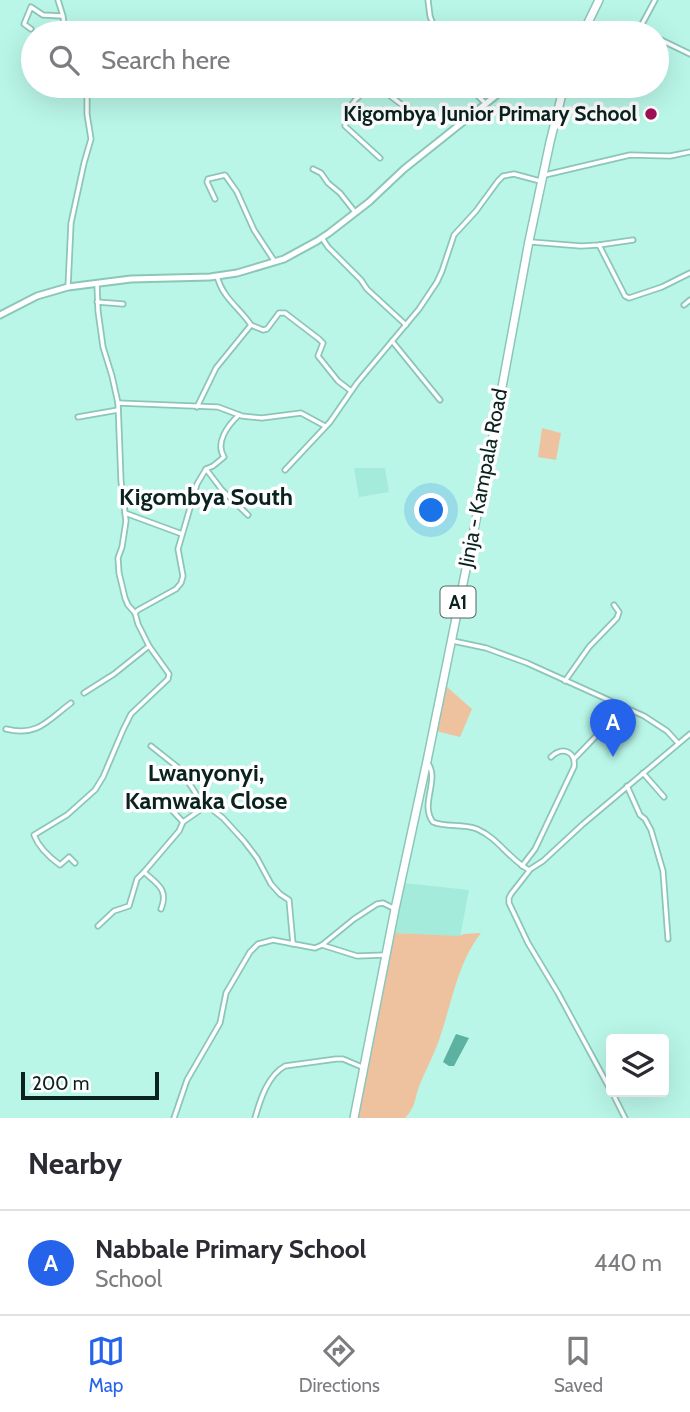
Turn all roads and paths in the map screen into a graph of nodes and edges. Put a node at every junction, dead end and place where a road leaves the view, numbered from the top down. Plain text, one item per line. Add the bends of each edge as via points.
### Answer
1 (58, 0) edge
2 (428, 0) edge
3 (599, 0) edge
4 (655, 0) edge
5 (62, 16) junction
6 (25, 21) edge
7 (63, 21) edge
8 (432, 21) edge
9 (588, 21) edge
10 (643, 21) edge
11 (669, 44) edge
12 (690, 54) edge
13 (87, 98) edge
14 (358, 98) edge
15 (393, 98) edge
16 (480, 98) edge
17 (492, 98) edge
18 (561, 98) edge
19 (485, 103) junction
20 (410, 111) dead end
21 (690, 152) edge
22 (380, 158) dead end
23 (313, 169) dead end
24 (542, 179) junction
25 (215, 199) dead end
26 (355, 212) junction
27 (322, 238) junction
28 (633, 240) dead end
29 (529, 241) junction
30 (599, 245) junction
31 (275, 262) junction
32 (690, 273) edge
33 (218, 276) junction
34 (97, 284) junction
35 (68, 288) junction
36 (690, 300) edge
37 (97, 302) junction
38 (123, 304) dead end
39 (684, 305) dead end
40 (0, 316) edge
41 (251, 324) junction
42 (406, 325) junction
43 (392, 341) junction
44 (351, 391) junction
45 (440, 400) dead end
46 (118, 403) junction
47 (198, 407) junction
48 (118, 410) junction
49 (239, 415) junction
50 (78, 417) dead end
51 (325, 426) junction
52 (206, 469) junction
53 (285, 470) dead end
54 (125, 513) junction
55 (248, 516) dead end
56 (182, 534) junction
57 (614, 605) dead end
58 (135, 614) junction
59 (450, 641) junction
60 (149, 646) junction
61 (565, 681) junction
62 (84, 693) dead end
63 (71, 703) dead end
64 (617, 705) junction
65 (6, 729) dead end
66 (690, 734) edge
67 (678, 743) junction
68 (151, 746) dead end
69 (551, 757) dead end
70 (574, 759) junction
71 (427, 761) junction
72 (643, 773) junction
73 (627, 786) junction
74 (664, 797) dead end
75 (169, 804) dead end
76 (206, 806) junction
77 (183, 822) junction
78 (75, 863) dead end
79 (522, 866) junction
80 (530, 870) junction
81 (144, 872) junction
82 (161, 909) dead end
83 (395, 909) junction
84 (98, 926) dead end
85 (667, 939) dead end
86 (293, 944) junction
87 (322, 945) junction
88 (386, 956) junction
89 (364, 1068) junction
90 (606, 1083) edge
91 (614, 1097) edge
92 (174, 1118) edge
93 (255, 1118) edge
94 (354, 1118) edge
95 (625, 1118) edge

1 - 5 street
2 - 8 street
3 - 9 highway
4 - 10 street
5 - 6 street via 43,15 31,7
5 - 7 street
11 - 12 street
13 - 35 street via 91,139 71,223
14 - 22 street via 345,126
15 - 20 street
16 - 19 street
17 - 19 street
18 - 24 highway, Jinja - Kampala Road / A1
19 - 26 street
21 - 24 street via 630,155
23 - 26 street
24 - 29 highway, Jinja - Kampala Road / A1
24 - 42 street via 514,174 498,181 454,234 437,282
25 - 31 street via 208,179 225,175
26 - 27 street
27 - 31 street
27 - 42 street
28 - 30 street
29 - 30 street
29 - 59 highway, Jinja - Kampala Road / A1
30 - 32 street via 629,298
31 - 33 street
33 - 34 street
33 - 41 street via 231,303
34 - 35 street
34 - 37 street
35 - 40 street via 37,296
36 - 39 street
37 - 38 street
37 - 46 street
41 - 44 street via 267,329 279,313 285,313 319,338 323,343 318,356
41 - 47 street via 216,368
42 - 43 street
43 - 44 street
43 - 45 street
44 - 51 street
46 - 47 street
46 - 48 street
47 - 49 street via 218,407
48 - 50 street
48 - 54 street
49 - 51 street via 271,418 301,413
49 - 52 street via 227,427 220,448 225,457
51 - 53 street
52 - 55 street
52 - 56 street
54 - 56 street
54 - 58 street via 117,564 128,606
56 - 58 street via 178,550 181,583
57 - 61 street via 617,618
58 - 60 street
59 - 61 street via 486,648
59 - 71 highway, Jinja - Kampala Road / A1
60 - 62 street
60 - 78 street via 168,679 131,714 95,790 34,835 60,864 69,857
61 - 64 street
63 - 65 street via 31,731
64 - 67 street via 651,720
64 - 70 street via 601,731
66 - 67 street
67 - 72 street
68 - 76 street via 180,769
69 - 70 street via 561,751
70 - 79 street via 535,849
71 - 79 street via 432,771 427,804 433,822 479,830
71 - 83 highway, Jinja - Kampala Road / A1
72 - 73 street
72 - 74 street
73 - 80 street
73 - 85 street via 651,830 663,871
75 - 77 street
76 - 77 street
76 - 86 street via 244,841 271,884 289,900
77 - 81 street
79 - 80 street
80 - 90 street via 509,903
81 - 82 street via 164,893
81 - 84 street via 137,879 129,906 114,911
83 - 87 street via 377,904
83 - 88 highway, Jinja - Kampala Road / A1
86 - 87 street
86 - 92 street via 273,940 250,952 226,993 220,1023 187,1080
87 - 88 street via 357,956
88 - 89 highway, Jinja - Kampala Road / A1
89 - 93 street via 342,1059 285,1066 273,1076
89 - 94 highway, Jinja - Kampala Road / A1
91 - 95 street

